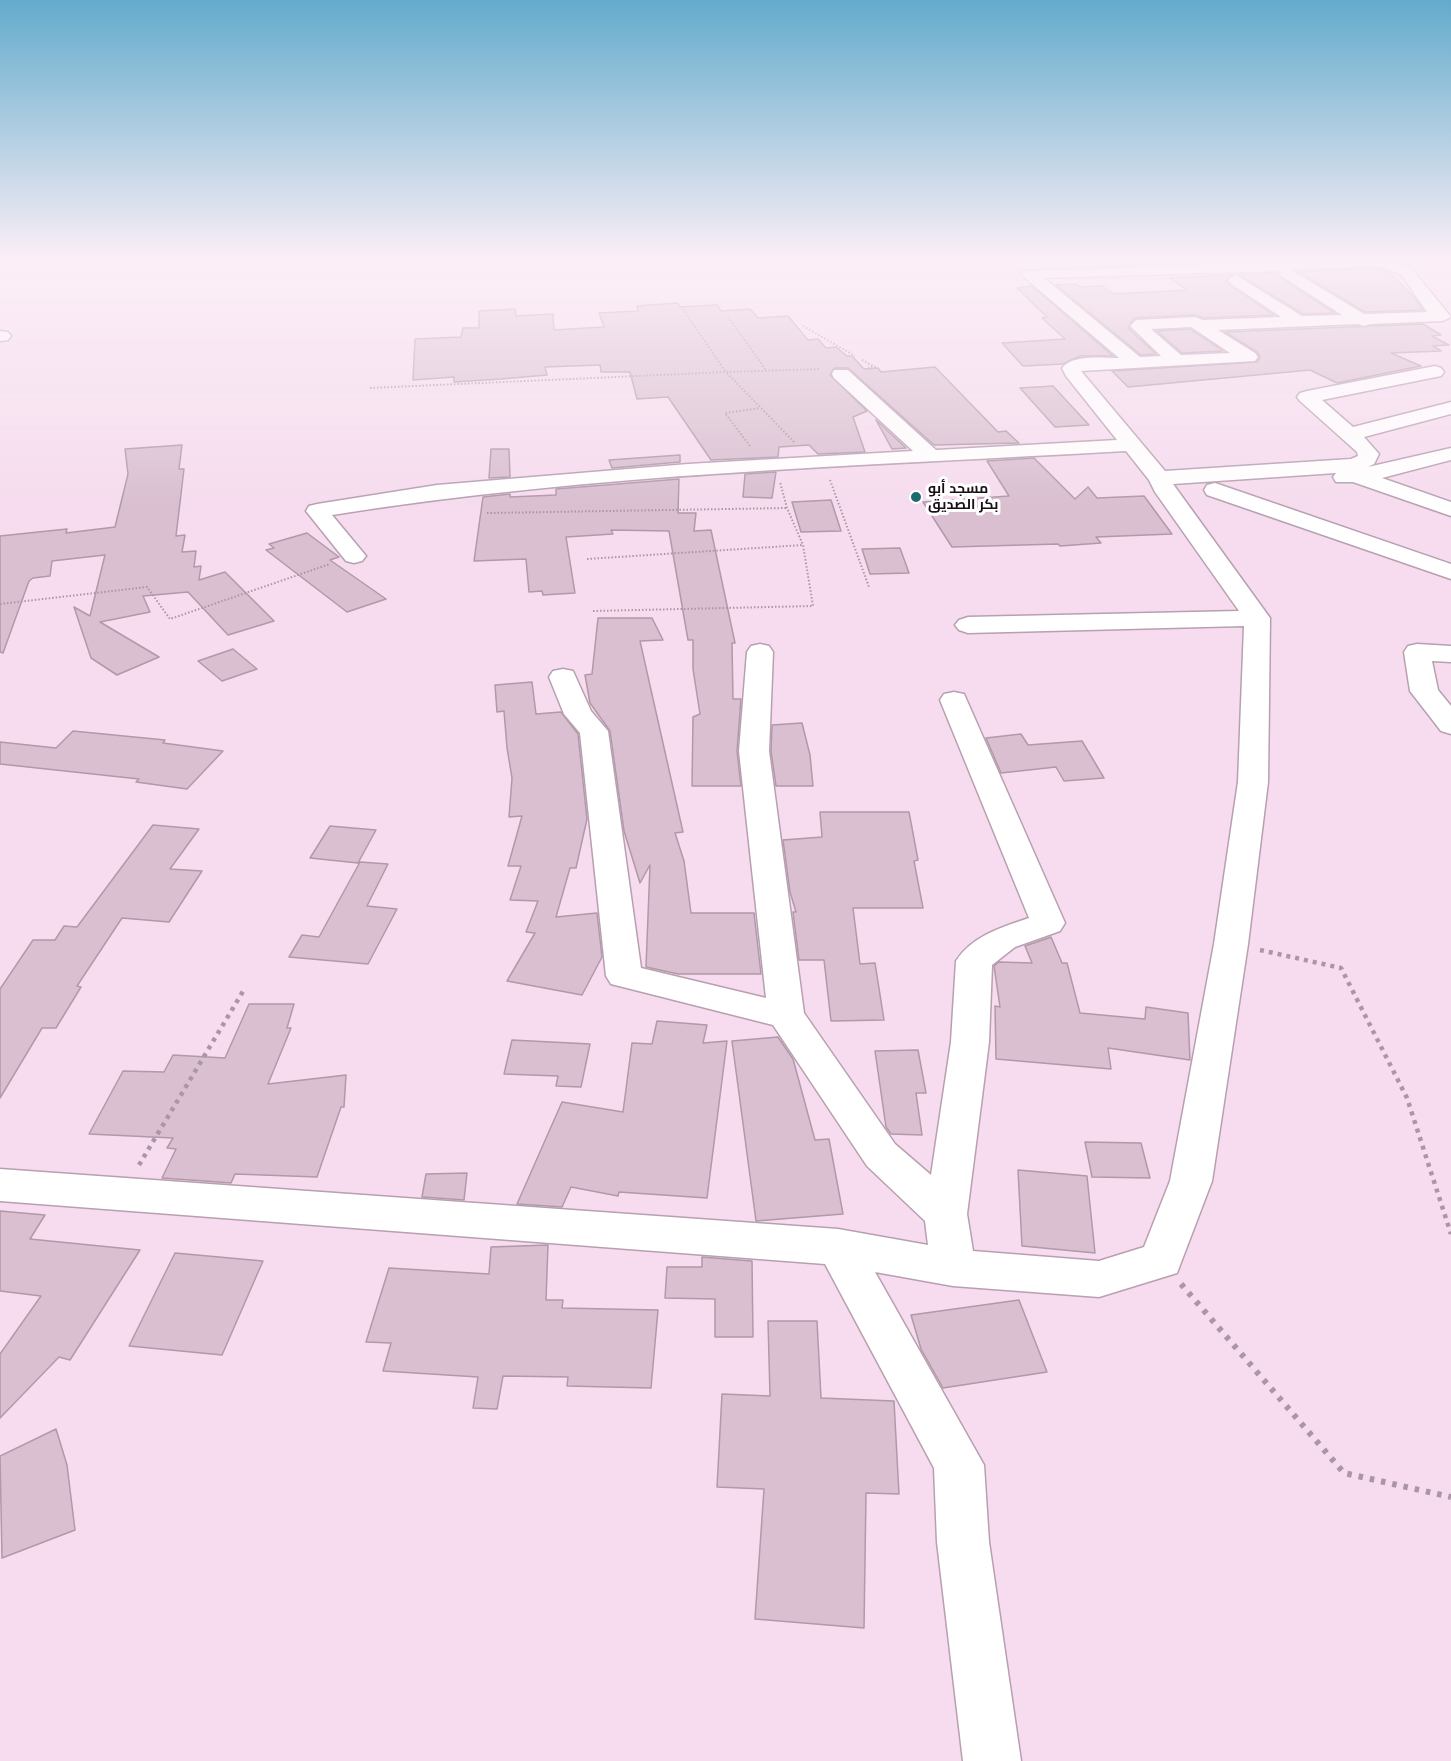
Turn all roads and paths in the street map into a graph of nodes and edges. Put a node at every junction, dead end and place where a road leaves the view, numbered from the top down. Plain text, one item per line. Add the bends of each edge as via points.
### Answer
1 (706, 343) edge
2 (747, 343) edge
3 (833, 343) edge
4 (1112, 343) edge
5 (1157, 343) edge
6 (1228, 343) edge
7 (1175, 359) junction
8 (1135, 362) junction
9 (864, 368) dead end
10 (821, 369) dead end
11 (767, 370) junction
12 (726, 372) junction
13 (1435, 372) dead end
14 (841, 374) dead end
15 (370, 388) dead end
16 (760, 408) junction
17 (1451, 408) edge
18 (1351, 434) junction
19 (1132, 445) junction
20 (932, 457) junction
21 (1446, 459) edge
22 (824, 463) junction
23 (776, 465) junction
24 (1355, 476) junction
25 (1163, 485) junction
26 (1215, 490) junction
27 (787, 508) junction
28 (1451, 508) edge
29 (487, 513) dead end
30 (803, 545) junction
31 (354, 556) joint
32 (587, 559) dead end
33 (1450, 572) edge
34 (869, 587) dead end
35 (0, 604) edge
36 (593, 611) dead end
37 (1257, 618) junction
38 (968, 625) dead end
39 (760, 651) dead end
40 (1451, 654) edge
41 (563, 677) dead end
42 (954, 700) dead end
43 (1451, 725) edge
44 (1231, 944) junction
45 (245, 988) dead end
46 (786, 1015) junction
47 (0, 1185) edge
48 (121, 1195) junction
49 (946, 1214) junction
50 (1451, 1234) edge
51 (838, 1247) junction
52 (1161, 1260) junction
53 (953, 1268) junction
54 (1451, 1497) edge
55 (993, 1761) edge

1 - 12 path
2 - 11 path
3 - 9 path via 875,367
4 - 8 street
5 - 7 street
6 - 7 street via 1249,357
7 - 8 street
8 - 19 street via 1071,368
10 - 11 path
11 - 12 path
12 - 15 path
12 - 16 path
13 - 18 street via 1307,397
14 - 20 street
16 - 22 path via 791,441
16 - 23 path via 725,413 747,444
17 - 18 street
18 - 25 street via 1370,454 1367,460 1355,465
19 - 20 street
19 - 25 street
20 - 22 street
21 - 24 street
22 - 23 street
22 - 34 path
23 - 27 path
23 - 31 street via 437,492 317,511
24 - 26 street
24 - 28 street
25 - 26 street
25 - 37 street
26 - 33 street
27 - 29 path
27 - 30 path
30 - 32 path
30 - 36 path via 813,606
31 - 35 path via 170,619 147,587
37 - 38 street
37 - 44 street via 1253,782
39 - 46 street via 754,751
40 - 43 street via 1417,652 1424,691
41 - 46 street via 578,714 594,731 624,976
42 - 49 street via 1048,922 1004,939 974,962 970,1042
44 - 50 path via 1341,968 1407,1098
44 - 52 street via 1191,1181
45 - 48 path
46 - 49 street via 881,1155
47 - 48 street
48 - 51 street
49 - 53 street
51 - 53 street
51 - 55 street via 959,1465 963,1542
52 - 53 street via 1099,1279
52 - 54 path via 1344,1473

